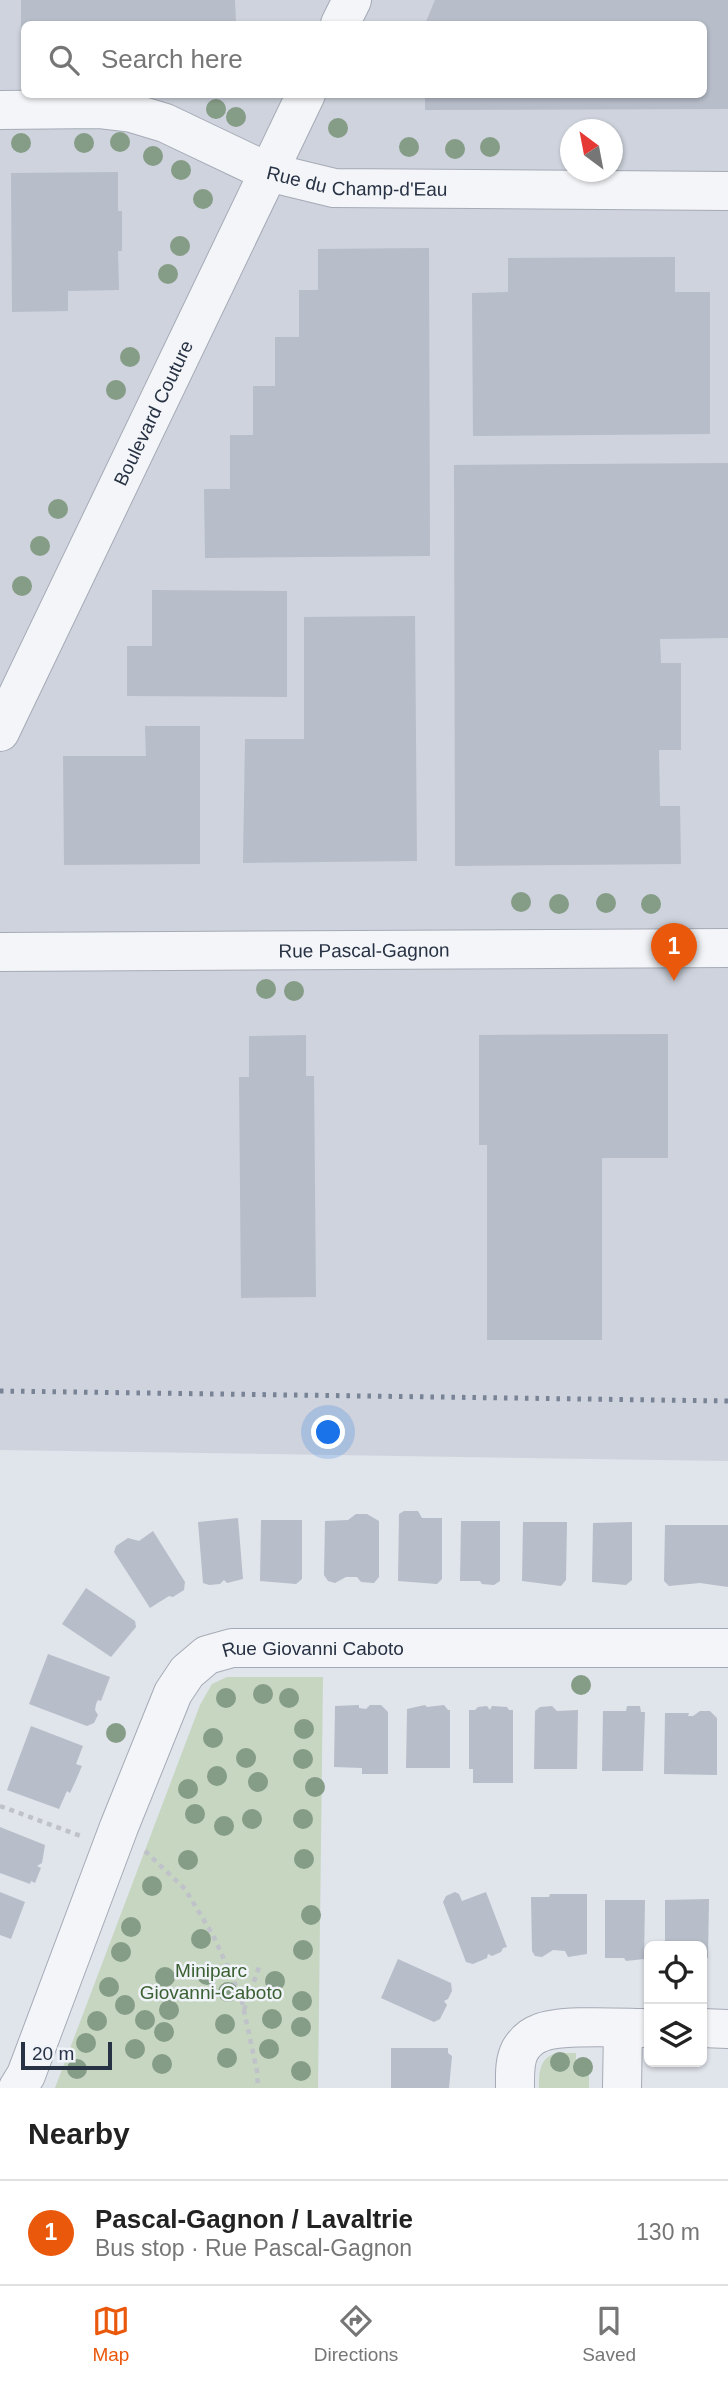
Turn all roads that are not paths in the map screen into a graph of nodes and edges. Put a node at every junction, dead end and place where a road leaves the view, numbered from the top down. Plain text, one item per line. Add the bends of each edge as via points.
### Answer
1 (352, 0) edge
2 (342, 21) edge
3 (304, 98) edge
4 (0, 110) edge
5 (268, 172) junction
6 (728, 191) edge
7 (0, 732) edge
8 (728, 948) edge
9 (0, 952) edge
10 (728, 1648) edge
11 (636, 2028) edge
12 (707, 2028) edge
13 (728, 2029) edge
14 (18, 2088) edge
15 (515, 2088) edge
16 (622, 2088) edge

1 - 2 street
3 - 5 street, Boulevard Couture
4 - 5 street, Rue du Champ-d'Eau via 132,113 164,123
5 - 6 street, Rue du Champ-d'Eau via 334,188
5 - 7 street, Boulevard Couture
8 - 9 street, Rue Pascal-Gagnon
10 - 14 street, Rue Giovanni Caboto via 232,1648 207,1655 187,1672 173,1693
11 - 15 street via 542,2031 519,2052
11 - 16 street
12 - 13 street

